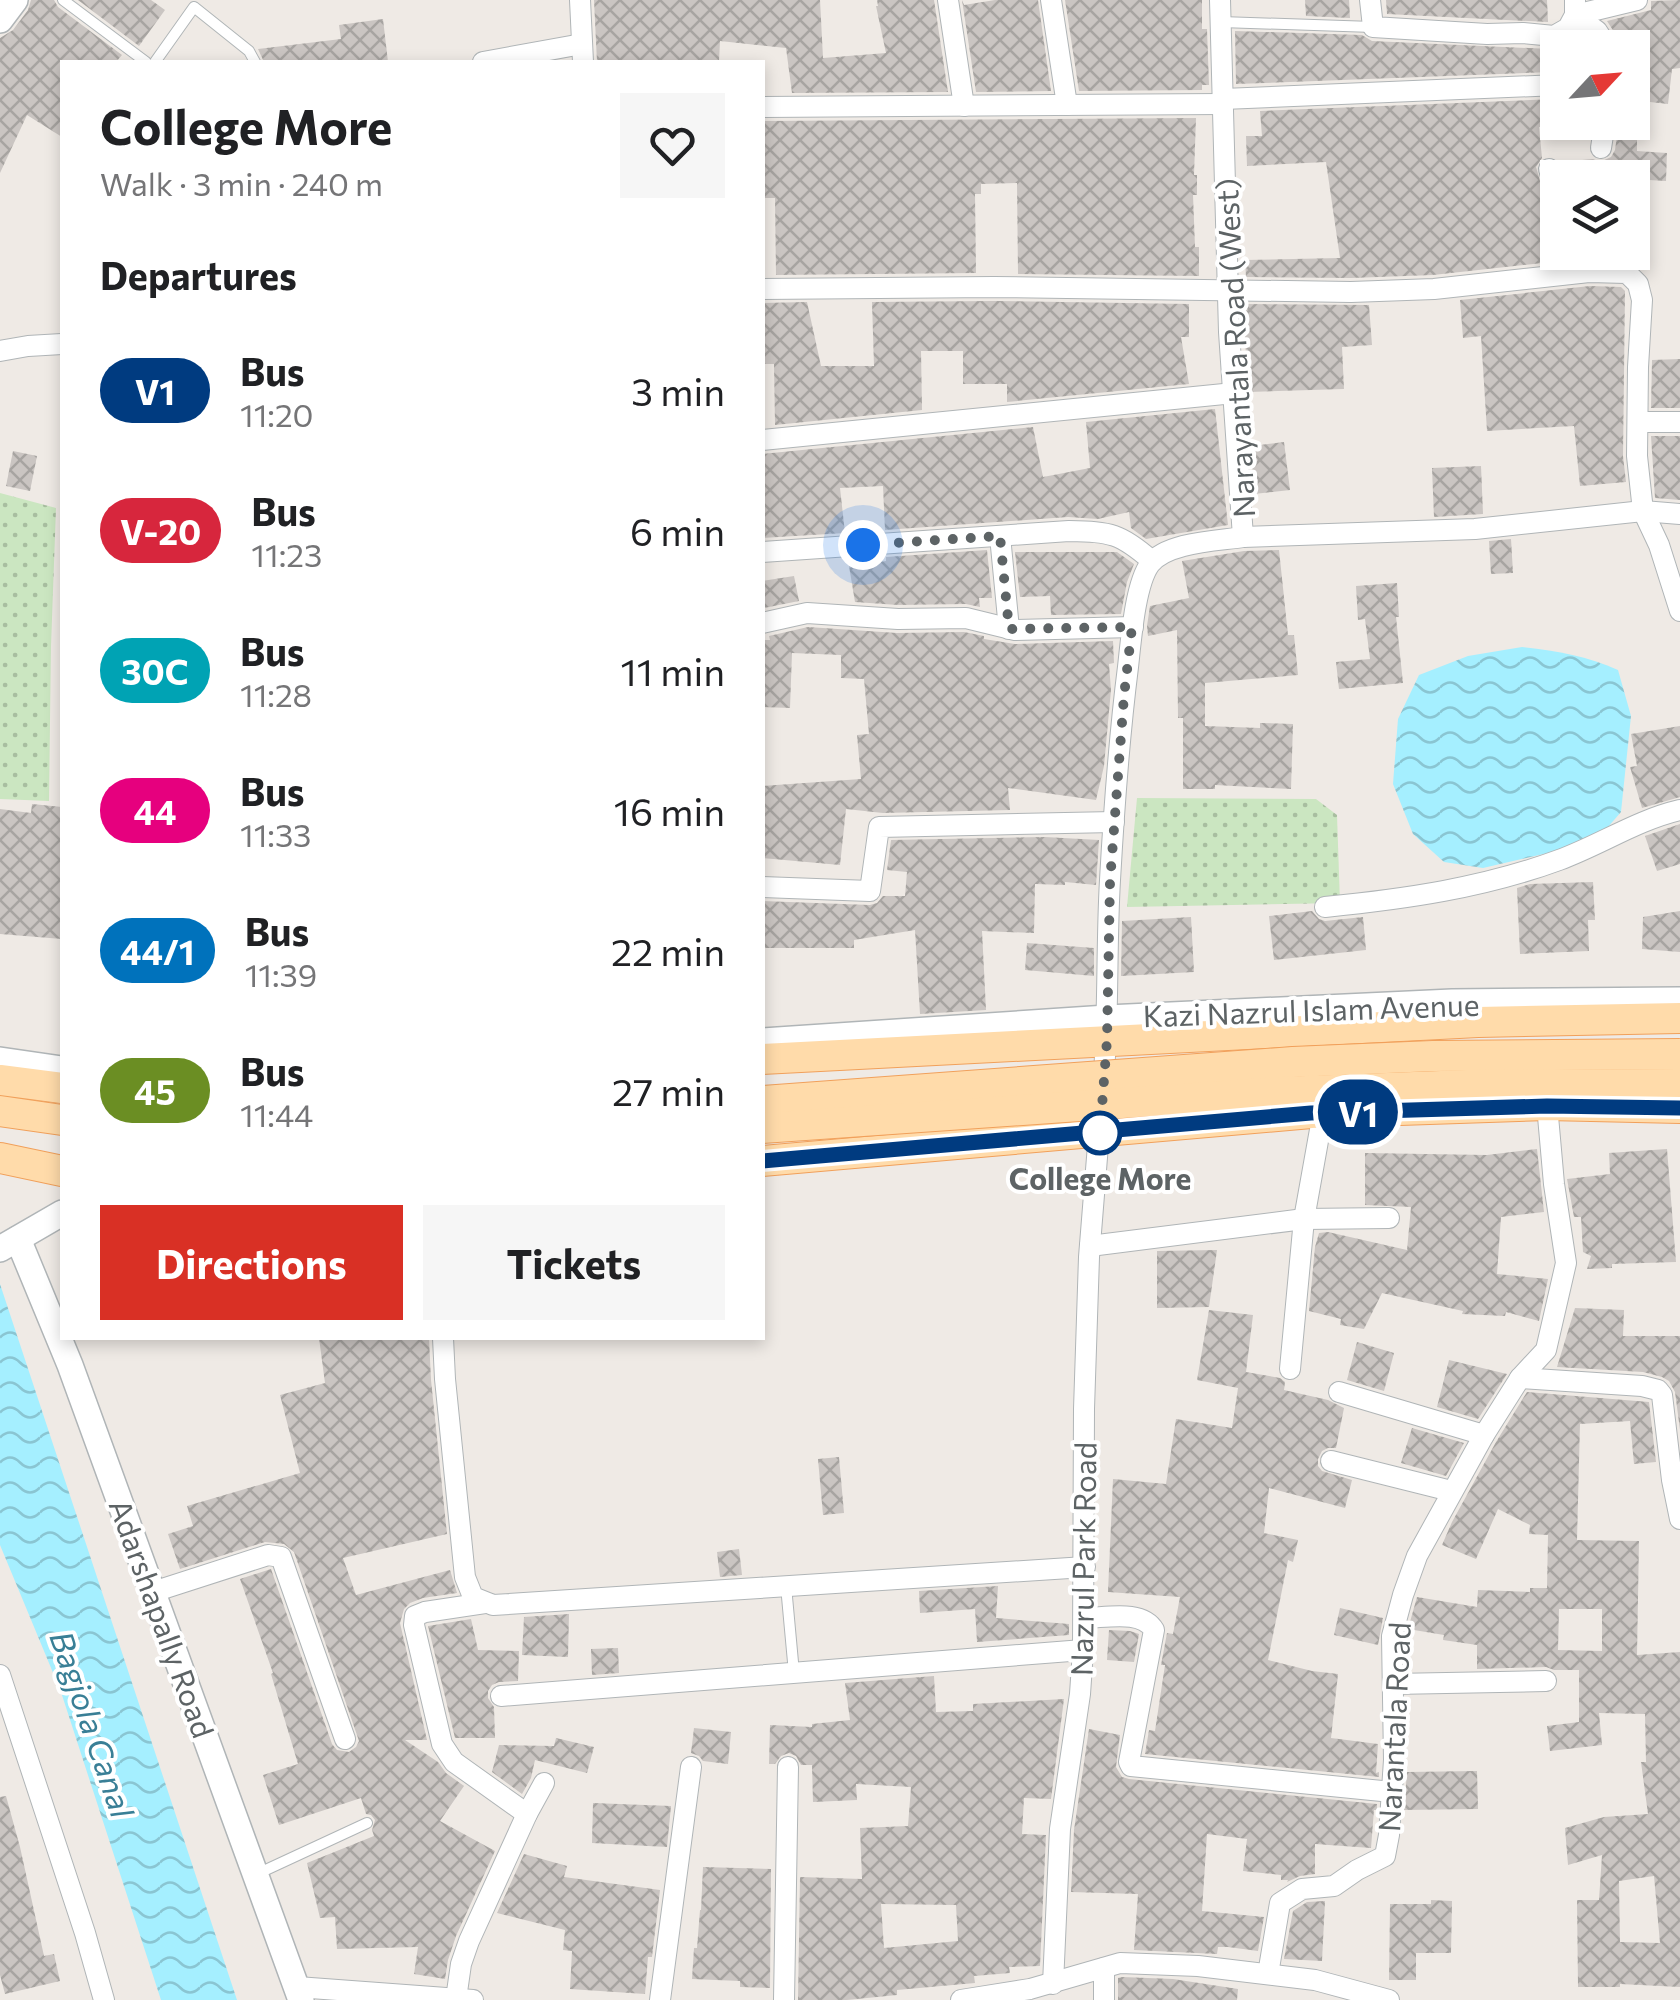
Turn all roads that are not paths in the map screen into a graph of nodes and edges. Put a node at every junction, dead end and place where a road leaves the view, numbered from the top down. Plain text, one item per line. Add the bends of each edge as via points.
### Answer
1 (63, 0) edge
2 (580, 0) edge
3 (948, 0) edge
4 (1051, 0) edge
5 (1220, 0) edge
6 (1370, 0) edge
7 (1637, 0) edge
8 (1575, 7) edge
9 (1221, 22) junction
10 (1373, 27) junction
11 (1596, 30) edge
12 (583, 53) edge
13 (143, 60) edge
14 (156, 60) edge
15 (253, 60) edge
16 (505, 60) edge
17 (1540, 86) edge
18 (1223, 102) junction
19 (1068, 105) junction
20 (765, 106) edge
21 (964, 106) junction
22 (1602, 140) edge
23 (1600, 148) dead end
24 (1542, 270) edge
25 (1617, 270) edge
26 (765, 289) edge
27 (1228, 291) junction
28 (60, 344) edge
29 (0, 351) edge
30 (1234, 393) junction
31 (1638, 422) junction
32 (1680, 422) edge
33 (765, 440) edge
34 (1643, 511) junction
35 (1680, 514) edge
36 (1000, 536) junction
37 (1243, 536) junction
38 (765, 552) edge
39 (1152, 561) junction
40 (1680, 612) edge
41 (765, 622) edge
42 (1132, 627) junction
43 (1009, 629) junction
44 (1680, 810) edge
45 (1114, 822) junction
46 (765, 887) edge
47 (1325, 906) dead end
48 (1680, 1000) edge
49 (1680, 1018) edge
50 (1195, 1024) junction
51 (1107, 1029) junction
52 (765, 1041) edge
53 (1680, 1054) edge
54 (765, 1059) edge
55 (0, 1060) edge
56 (60, 1069) edge
57 (0, 1080) edge
58 (1680, 1084) edge
59 (60, 1088) edge
60 (765, 1101) edge
61 (1547, 1106) junction
62 (1680, 1108) edge
63 (0, 1111) edge
64 (1322, 1113) junction
65 (60, 1120) edge
66 (1201, 1124) junction
67 (765, 1128) edge
68 (1098, 1133) junction
69 (0, 1142) edge
70 (60, 1149) edge
71 (0, 1158) edge
72 (765, 1161) edge
73 (60, 1171) edge
74 (60, 1214) edge
75 (1390, 1218) dead end
76 (1304, 1219) junction
77 (9, 1244) edge
78 (1090, 1246) junction
79 (58, 1324) edge
80 (63, 1340) edge
81 (443, 1340) edge
82 (1290, 1369) dead end
83 (1520, 1378) junction
84 (1339, 1392) dead end
85 (1484, 1435) junction
86 (1331, 1461) dead end
87 (1451, 1491) junction
88 (1680, 1519) edge
89 (1085, 1567) junction
90 (786, 1586) junction
91 (154, 1592) junction
92 (485, 1603) junction
93 (1084, 1618) junction
94 (1083, 1650) junction
95 (794, 1673) junction
96 (0, 1675) edge
97 (1546, 1681) dead end
98 (1393, 1684) junction
99 (501, 1696) dead end
100 (345, 1739) dead end
101 (691, 1767) dead end
102 (788, 1768) dead end
103 (544, 1783) dead end
104 (1392, 1792) junction
105 (527, 1814) junction
106 (367, 1823) dead end
107 (256, 1874) junction
108 (1104, 1968) junction
109 (1268, 1974) junction
110 (1053, 1984) junction
111 (299, 1993) edge
112 (456, 1999) edge
113 (1380, 1999) edge
114 (104, 2000) edge
115 (473, 2000) edge
116 (660, 2000) edge
117 (784, 2000) edge
118 (962, 2000) edge
119 (1104, 2000) edge
120 (1389, 2000) edge

1 - 13 lane
2 - 12 street
3 - 21 street
4 - 19 street
5 - 9 street, Narayantala Road (West)
6 - 10 street
7 - 8 street
8 - 10 street via 1568,28 1554,36
8 - 11 street
9 - 10 lane
9 - 18 street, Narayantala Road (West)
12 - 16 street
14 - 15 lane via 194,6
17 - 18 street
18 - 19 street
18 - 27 street, Narayantala Road (West)
19 - 21 street
20 - 21 street
22 - 23 street
24 - 27 street via 1434,289
25 - 31 street via 1638,284 1642,300
26 - 27 street
27 - 30 street, Narayantala Road (West)
28 - 29 street
30 - 33 street
30 - 37 street, Narayantala Road (West)
31 - 32 street
31 - 34 street
34 - 35 street
34 - 37 street via 1476,529
34 - 40 street
36 - 38 street
36 - 39 street via 1098,532 1119,536
36 - 43 street
37 - 39 street, Narayantala Road (West) via 1173,548
39 - 42 street
41 - 43 street via 806,613 966,618
42 - 43 street
42 - 45 street
44 - 47 street via 1559,860 1456,890
45 - 46 street via 879,826 870,891
45 - 51 street
48 - 50 street, Kazi Nazrul Islam Avenue via 1452,1002
49 - 50 main road, Kazi Nazrul Islam Avenue
50 - 51 main road, Kazi Nazrul Islam Avenue
50 - 66 main road
51 - 52 street, Kazi Nazrul Islam Avenue
51 - 54 main road, Kazi Nazrul Islam Avenue
51 - 68 street, Nazrul Park Road
53 - 60 main road, bridge via 1293,1062
55 - 56 street
57 - 59 main road
58 - 67 main road, bridge via 1280,1092
61 - 62 main road
61 - 64 main road
61 - 83 street, Narantala Road via 1566,1262 1546,1350
63 - 65 main road
64 - 66 main road
64 - 76 street
66 - 68 main road
68 - 72 main road
68 - 78 street, Nazrul Park Road
69 - 70 main road
71 - 73 main road
74 - 77 street
75 - 76 street
76 - 78 street
76 - 82 street
77 - 79 street, Adarshapally Road
78 - 89 street, Nazrul Park Road
80 - 91 street, Adarshapally Road
81 - 92 street via 465,1577 473,1597
83 - 85 street, Narantala Road
83 - 88 street via 1658,1390
84 - 85 street
85 - 87 street, Narantala Road
86 - 87 street
87 - 98 street, Narantala Road via 1403,1595 1392,1636
89 - 90 street
89 - 93 street, Nazrul Park Road
90 - 92 street
90 - 95 lane
91 - 100 street via 268,1555 281,1557
91 - 107 street, Adarshapally Road
92 - 105 street via 425,1612 415,1616 414,1625 442,1744 454,1762
93 - 94 street, Nazrul Park Road
93 - 104 street via 1141,1617 1154,1630 1131,1766
94 - 95 street
94 - 110 street, Nazrul Park Road via 1060,1829
95 - 99 street
96 - 114 street
97 - 98 street
98 - 104 street, Narantala Road
101 - 116 street
102 - 117 street
103 - 105 street
104 - 109 street, Narantala Road via 1385,1856 1334,1886 1302,1888 1280,1902
105 - 112 street via 469,1942
106 - 107 lane
107 - 111 street, Adarshapally Road
108 - 109 street via 1120,1963
108 - 110 street
108 - 119 street
109 - 113 street
110 - 118 street
111 - 112 street
112 - 115 street
113 - 120 street

